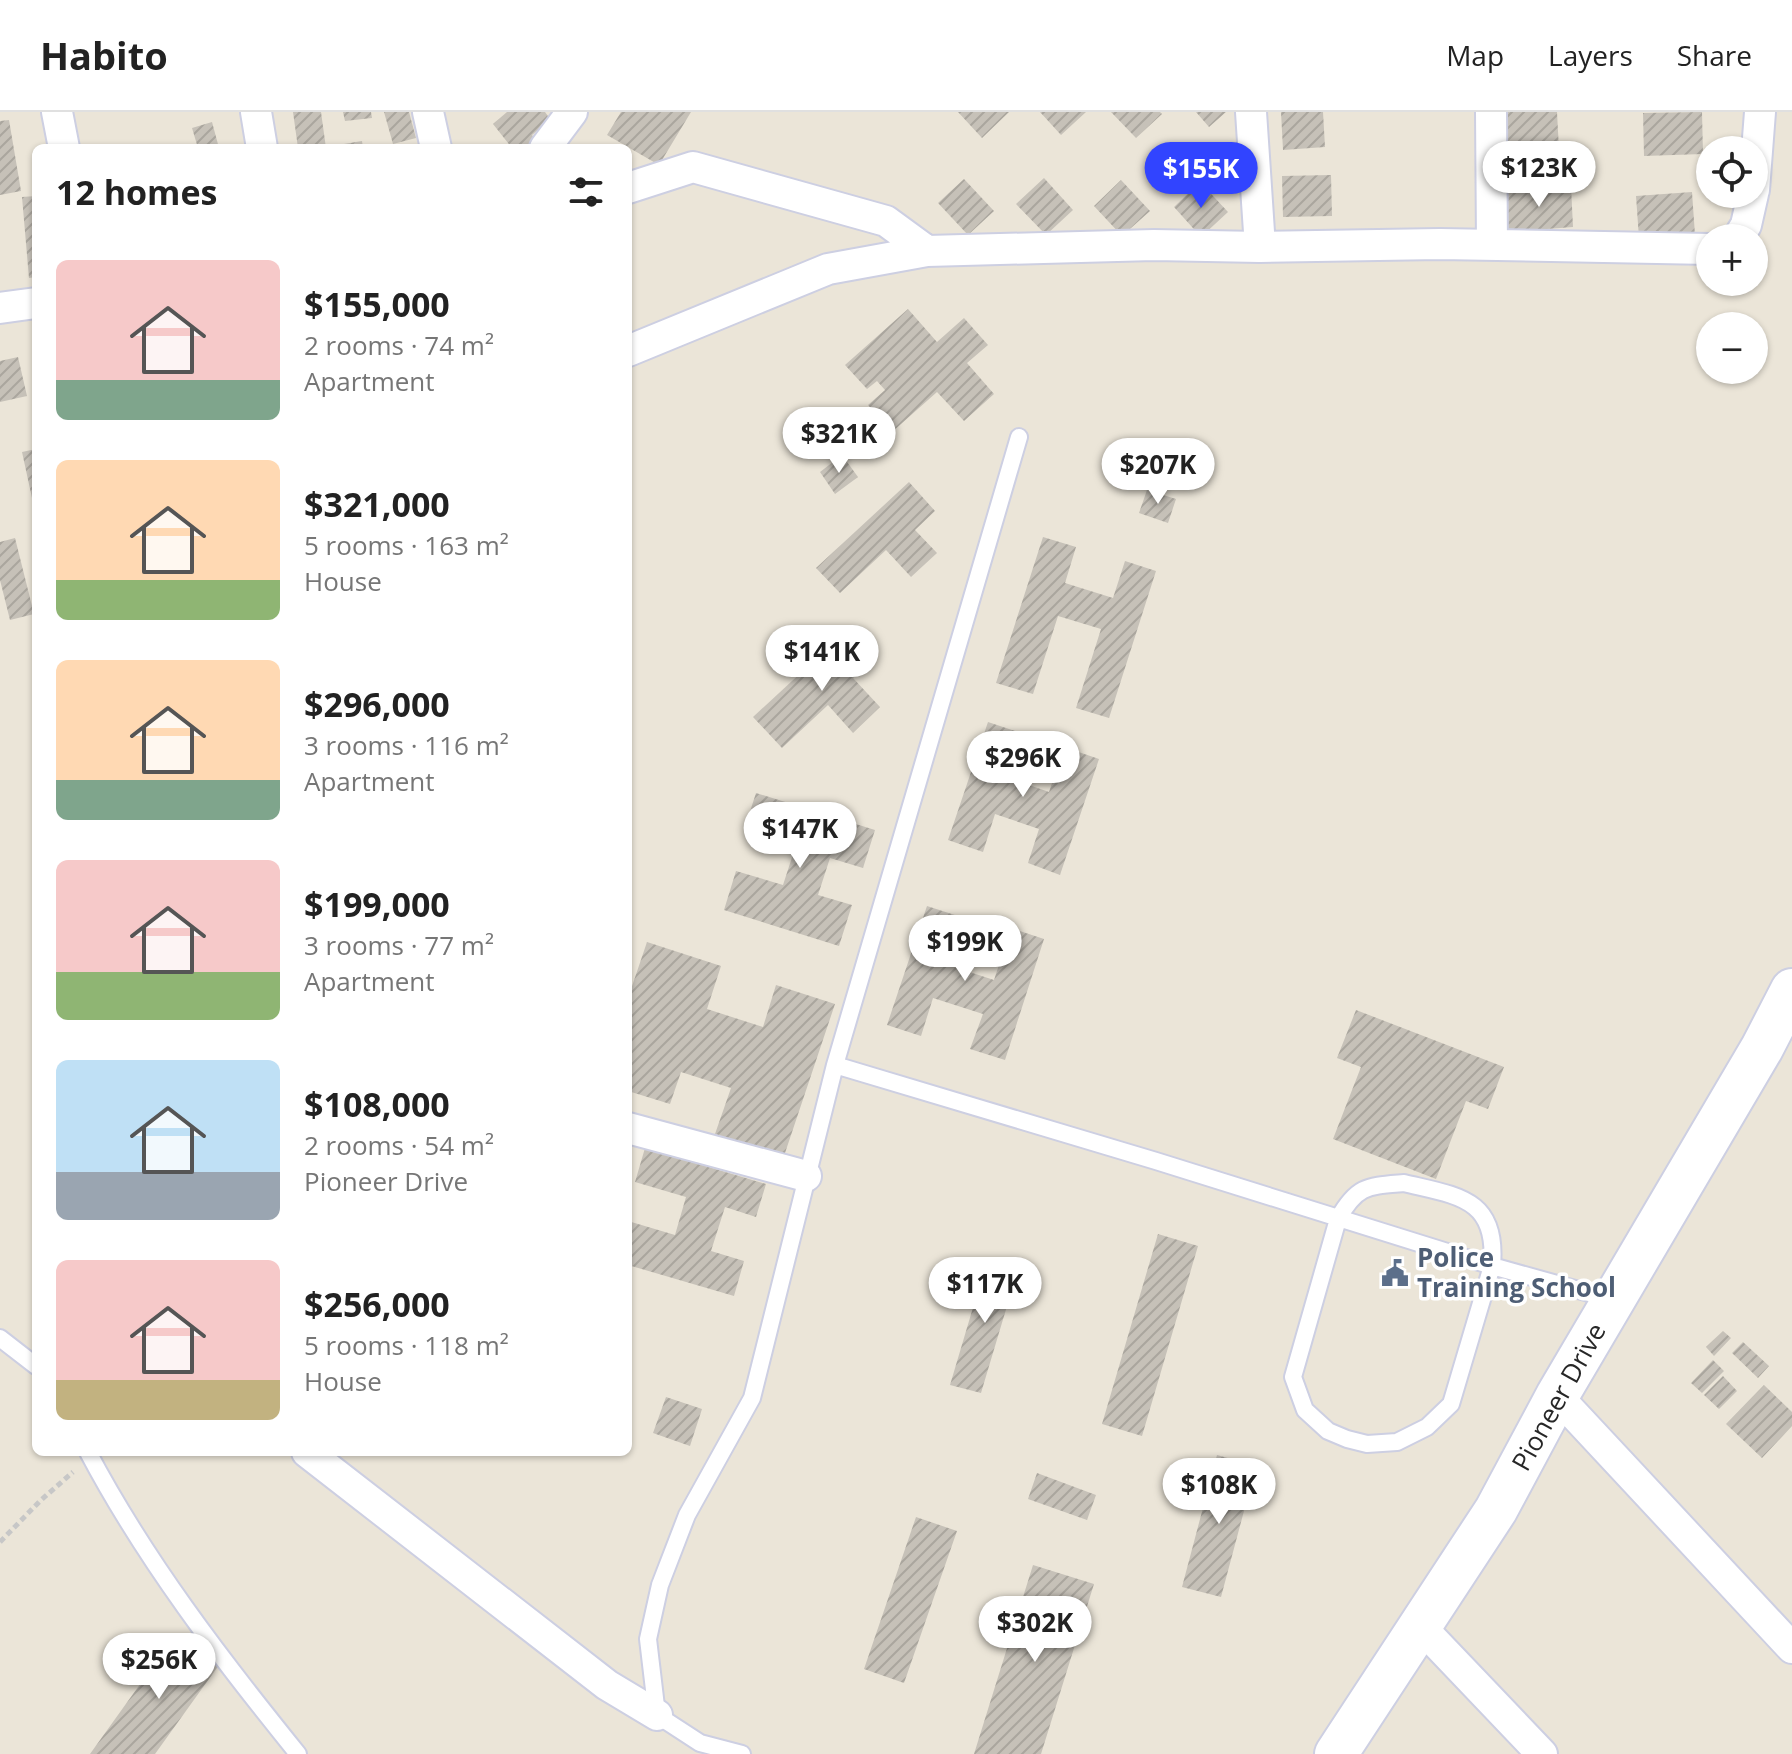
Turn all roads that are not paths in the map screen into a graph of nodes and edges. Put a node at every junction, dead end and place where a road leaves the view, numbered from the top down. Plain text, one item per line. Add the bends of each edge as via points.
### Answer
1 (57, 112) edge
2 (256, 112) edge
3 (428, 112) edge
4 (572, 112) edge
5 (1251, 112) edge
6 (1491, 112) edge
7 (1760, 112) edge
8 (1758, 136) edge
9 (63, 144) edge
10 (261, 144) edge
11 (435, 144) edge
12 (548, 144) edge
13 (632, 187) edge
14 (1492, 245) junction
15 (1260, 247) junction
16 (1696, 249) edge
17 (927, 251) junction
18 (32, 304) edge
19 (0, 308) edge
20 (632, 349) edge
21 (1019, 437) dead end
22 (1792, 990) edge
23 (835, 1065) junction
24 (632, 1129) edge
25 (806, 1176) junction
26 (1338, 1219) junction
27 (1492, 1266) junction
28 (1614, 1300) junction
29 (0, 1338) edge
30 (32, 1363) edge
31 (1557, 1396) junction
32 (312, 1456) edge
33 (84, 1457) edge
34 (1419, 1625) junction
35 (1792, 1648) edge
36 (657, 1715) junction
37 (298, 1754) edge
38 (742, 1754) edge
39 (1336, 1754) edge
40 (1542, 1754) edge

1 - 9 street
2 - 10 street
3 - 11 street
4 - 12 street
5 - 15 street
6 - 14 street
7 - 8 street
13 - 17 street via 693,167 886,221
14 - 15 street
14 - 16 street
15 - 17 street
17 - 20 street via 828,269
18 - 19 street
21 - 23 lane
22 - 28 street, Pioneer Drive
23 - 25 lane
23 - 26 lane
24 - 25 street
25 - 36 lane via 752,1398 687,1515 660,1585 648,1639
26 - 27 lane
26 - 27 lane via 1350,1197 1367,1186 1404,1183 1470,1201 1488,1223
26 - 27 lane via 1293,1377 1305,1410 1328,1431 1347,1439 1397,1442 1427,1427 1451,1404
27 - 28 lane
28 - 31 street, Pioneer Drive
29 - 30 lane
31 - 34 street, Pioneer Drive via 1496,1510
31 - 35 street
32 - 36 street via 607,1685
33 - 37 lane via 228,1667
34 - 39 street, Pioneer Drive
34 - 40 street
36 - 38 lane via 700,1743

